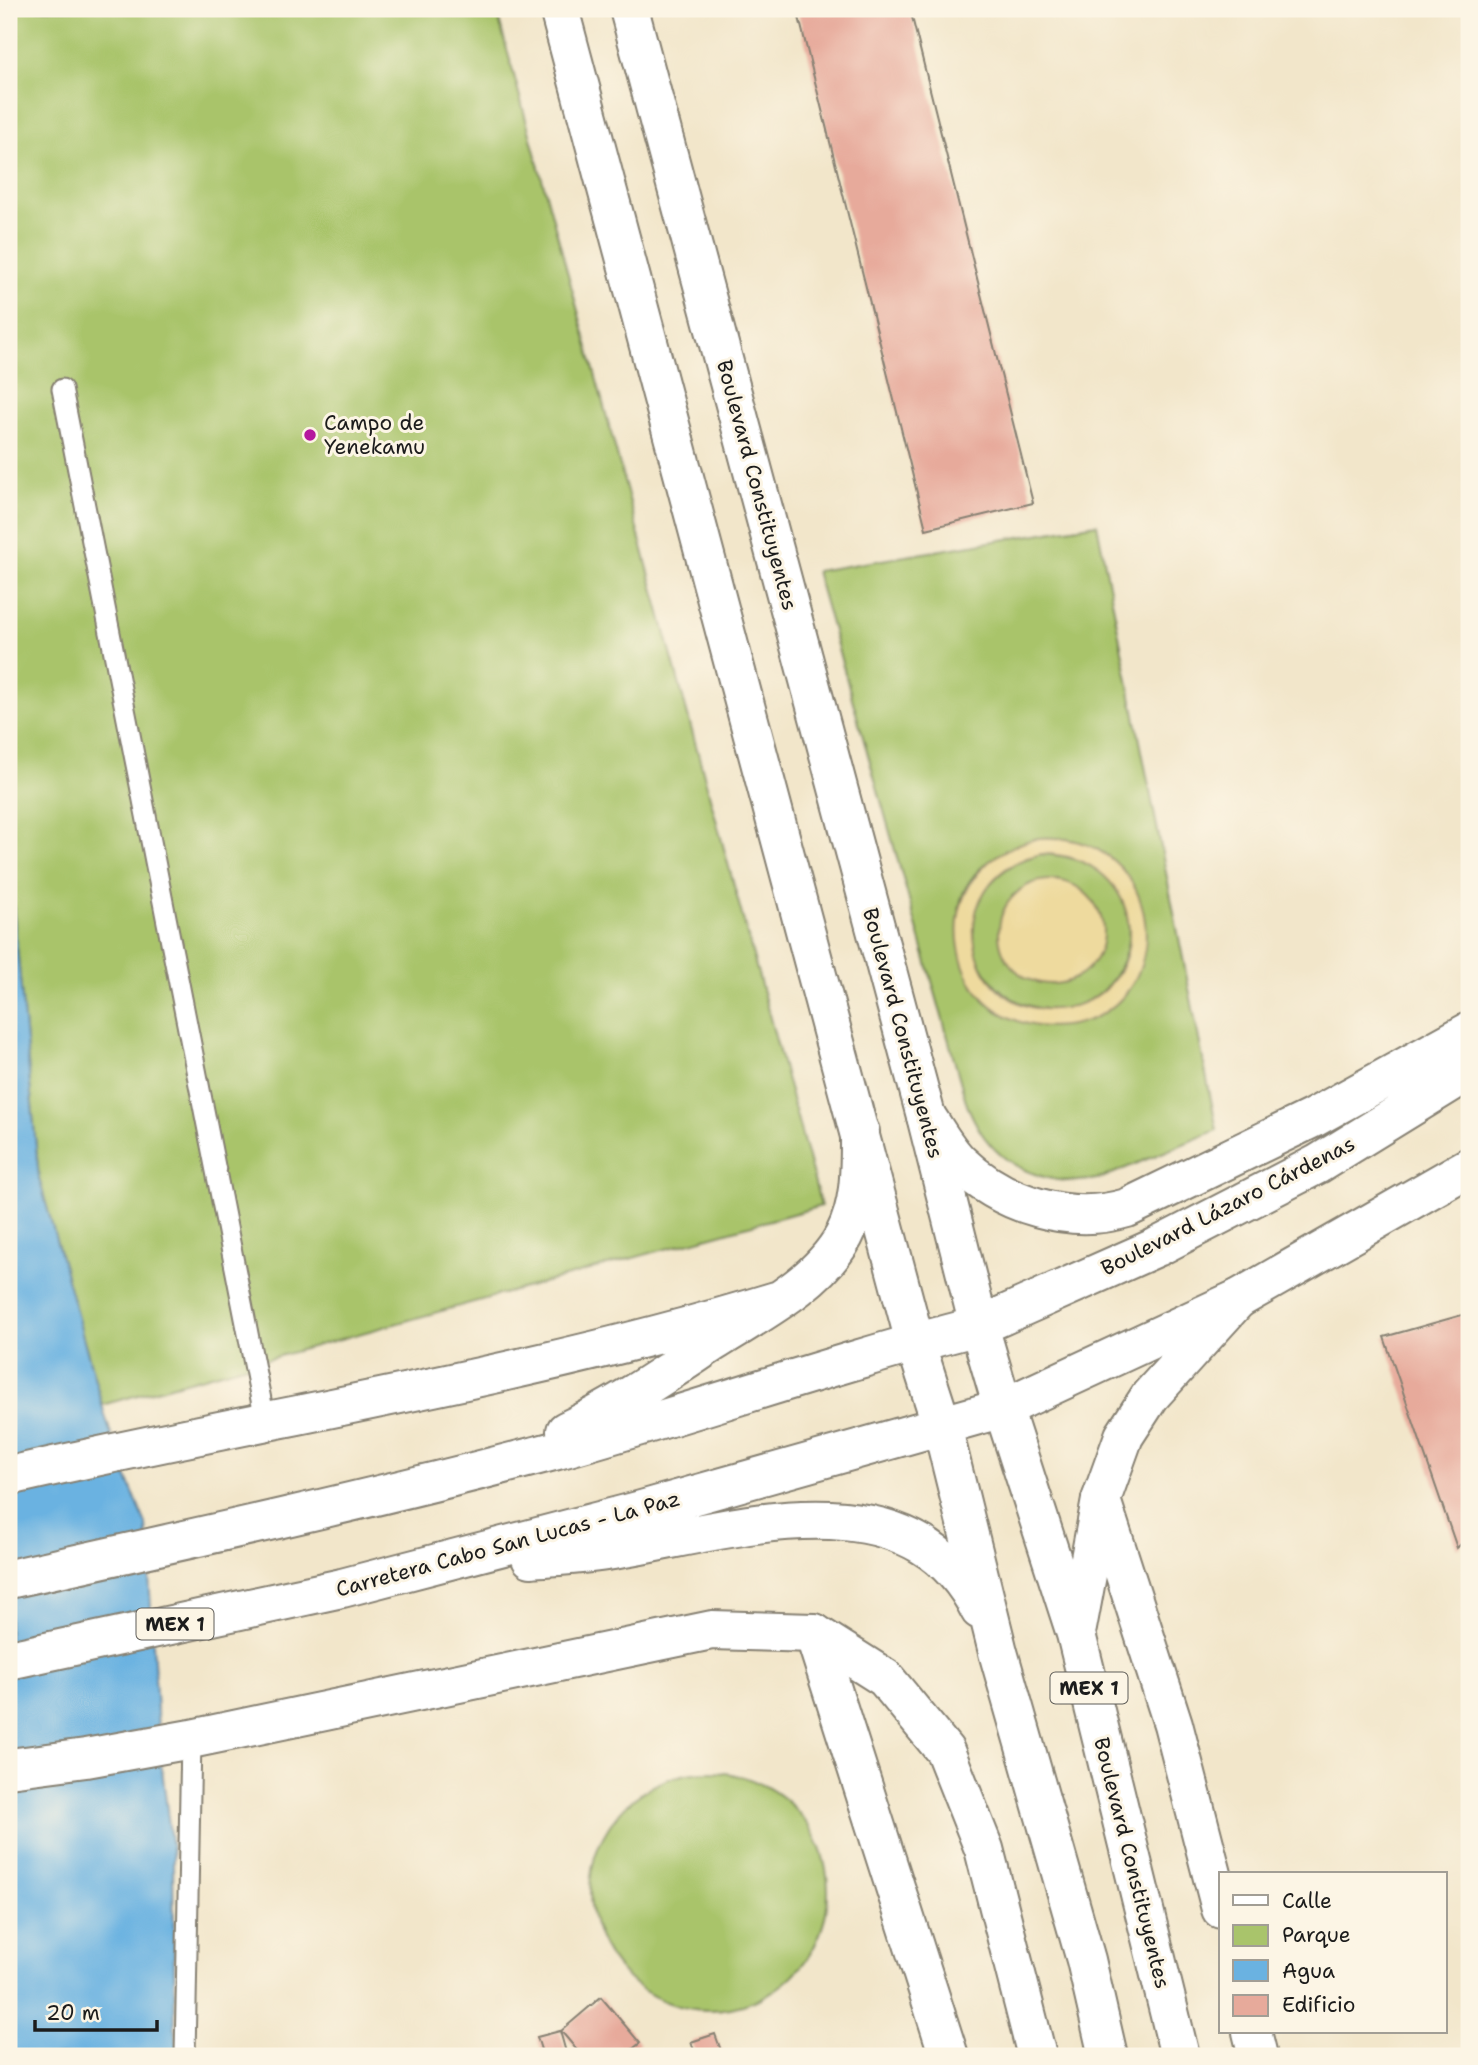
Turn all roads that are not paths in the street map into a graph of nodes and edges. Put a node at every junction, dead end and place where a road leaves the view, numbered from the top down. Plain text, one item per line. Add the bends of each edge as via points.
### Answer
1 (559, 9) edge
2 (629, 9) edge
3 (62, 388) dead end
4 (1469, 1032) edge
5 (1469, 1071) edge
6 (926, 1116) junction
7 (860, 1132) junction
8 (1469, 1167) edge
9 (1238, 1298) junction
10 (776, 1301) junction
11 (979, 1326) junction
12 (915, 1342) junction
13 (1003, 1408) junction
14 (265, 1420) junction
15 (942, 1426) junction
16 (9, 1476) edge
17 (444, 1479) junction
18 (1101, 1500) junction
19 (421, 1568) junction
20 (9, 1579) edge
21 (814, 1633) junction
22 (1076, 1634) junction
23 (998, 1652) junction
24 (9, 1660) edge
25 (191, 1740) junction
26 (9, 1768) edge
27 (1219, 1901) edge
28 (1252, 2034) edge
29 (185, 2056) edge
30 (949, 2056) edge
31 (1037, 2056) edge
32 (1108, 2056) edge
33 (1180, 2056) edge
34 (1258, 2056) edge

1 - 7 main road
2 - 6 main road, Boulevard Constituyentes
3 - 14 lane
4 - 6 main road via 1313,1118 1107,1214 1086,1216 1043,1209 998,1192 959,1163
5 - 11 main road, Boulevard Lázaro Cárdenas via 1318,1164 1157,1247
6 - 11 main road, Boulevard Constituyentes
7 - 10 main road via 859,1186 851,1222 830,1258
7 - 12 main road
8 - 9 main road
9 - 13 main road
9 - 18 main road via 1150,1396 1124,1436
10 - 14 main road via 528,1366
10 - 17 main road via 606,1410 530,1447
11 - 12 main road
11 - 13 main road, Boulevard Constituyentes / MEX 1
12 - 15 main road, MEX 1
12 - 17 main road via 654,1422
13 - 15 main road, Carretera Cabo San Lucas - La Paz / MEX 1
13 - 22 main road, Boulevard Constituyentes / MEX 1
14 - 16 main road
15 - 19 main road, Carretera Cabo San Lucas - La Paz / MEX 1
15 - 23 main road, MEX 1
17 - 20 main road
18 - 22 main road
18 - 27 main road via 1173,1724
19 - 23 main road, MEX 1 via 605,1551 772,1521 839,1521 880,1527 941,1558 978,1606
19 - 24 main road, Carretera Cabo San Lucas - La Paz / MEX 1
21 - 25 main road via 712,1630
21 - 30 main road
21 - 31 main road via 885,1678 945,1751 984,1849
22 - 33 main road, Boulevard Constituyentes / MEX 1
23 - 32 main road, MEX 1 via 1086,1960
25 - 26 main road
25 - 29 lane
28 - 34 main road

